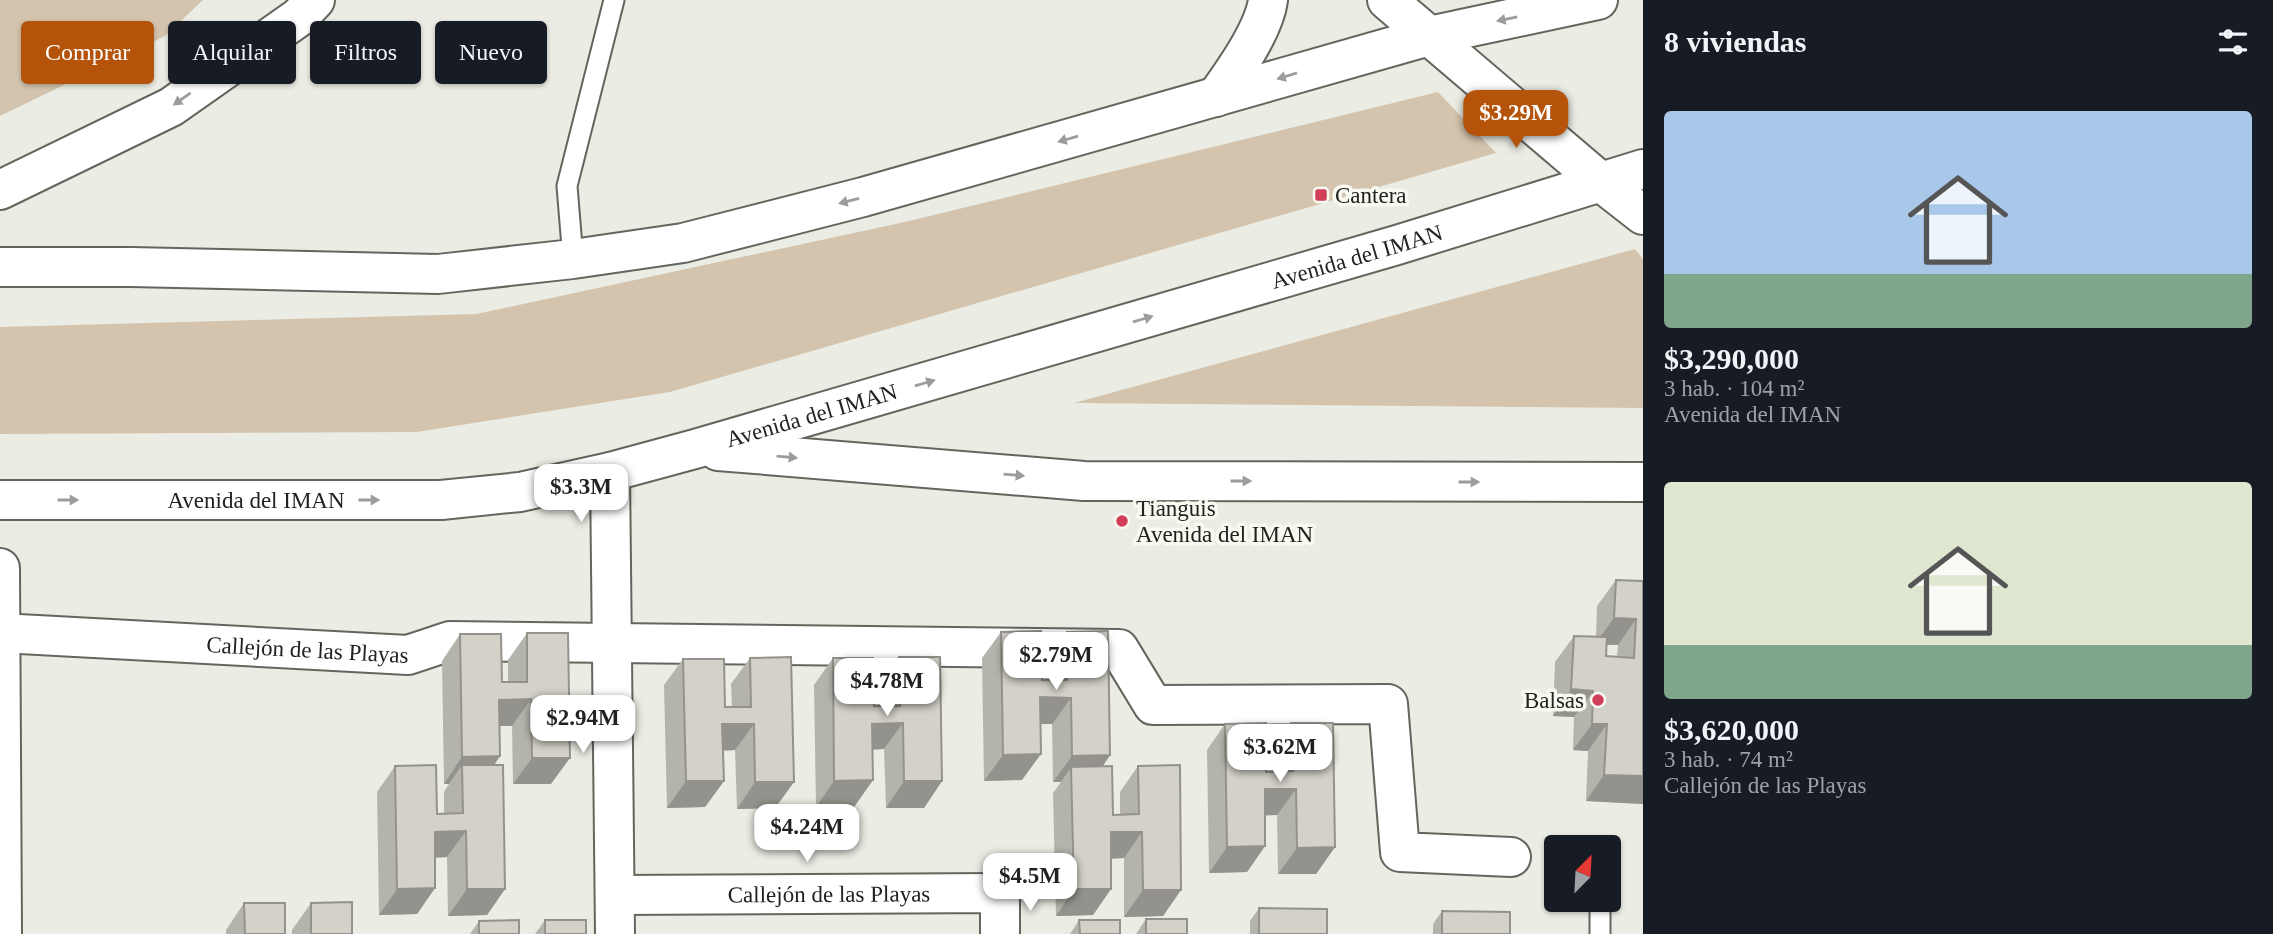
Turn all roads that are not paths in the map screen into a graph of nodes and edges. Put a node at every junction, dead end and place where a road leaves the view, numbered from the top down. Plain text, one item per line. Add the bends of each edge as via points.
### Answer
1 (315, 0) edge
2 (614, 0) edge
3 (1268, 0) edge
4 (1387, 0) edge
5 (1598, 0) edge
6 (1429, 36) junction
7 (1216, 97) junction
8 (1643, 169) edge
9 (1602, 183) junction
10 (0, 190) edge
11 (1643, 215) edge
12 (573, 260) junction
13 (0, 267) edge
14 (695, 449) junction
15 (610, 472) junction
16 (1643, 482) edge
17 (0, 500) edge
18 (0, 568) edge
19 (0, 633) edge
20 (612, 643) junction
21 (1511, 857) dead end
22 (615, 895) junction
23 (1600, 912) edge
24 (2, 934) edge
25 (615, 934) edge
26 (1000, 934) edge
27 (1600, 934) edge

1 -> 10 main road via 299,17 171,107
2 - 12 lane via 568,186
3 - 7 main road via 1267,12
4 - 6 main road
5 -> 6 main road
6 -> 7 main road
6 - 9 main road
7 -> 12 main road via 683,243
8 - 9 main road, Avenida del IMAN
9 - 11 main road
14 -> 9 main road, Avenida del IMAN
12 - 13 main road via 439,274
14 - 15 main road, Avenida del IMAN
14 -> 16 main road via 1084,481
17 -> 15 main road, Avenida del IMAN via 442,500 520,492
15 - 20 main road
18 - 19 main road
19 - 20 main road, Callejón de las Playas via 408,655 450,641
19 - 24 main road
20 - 21 main road, Callejón de las Playas via 1119,649 1153,705 1388,704 1400,852
20 - 22 main road
22 - 25 main road
22 - 26 main road, Callejón de las Playas via 1000,893
23 - 27 lane

